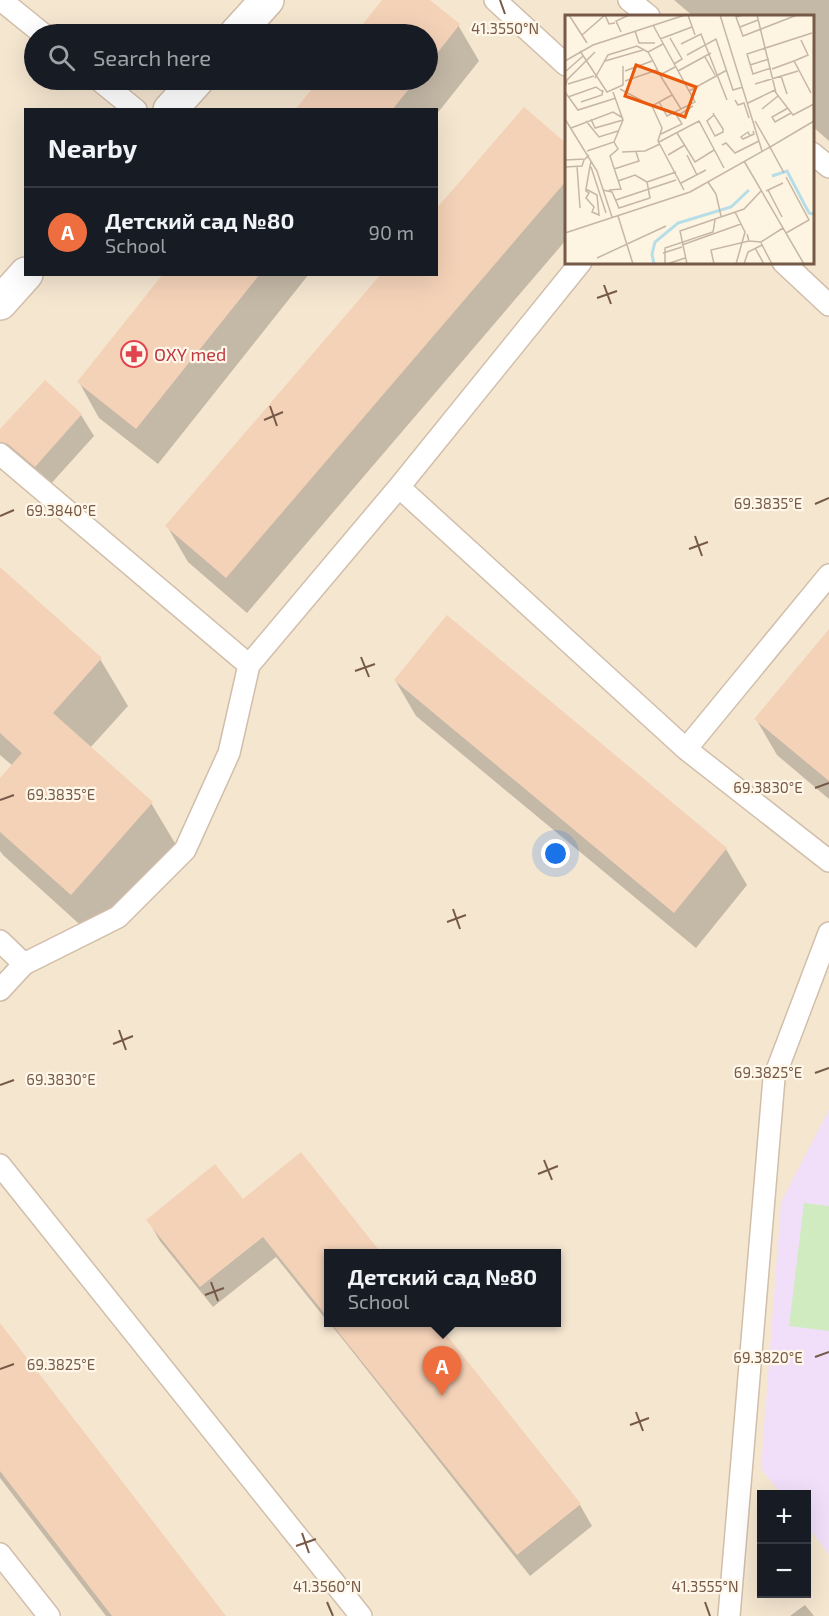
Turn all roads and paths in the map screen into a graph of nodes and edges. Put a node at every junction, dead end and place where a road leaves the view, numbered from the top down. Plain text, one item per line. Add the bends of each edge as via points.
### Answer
1 (1, 0) edge
2 (267, 0) edge
3 (495, 0) edge
4 (630, 0) edge
5 (648, 15) edge
6 (31, 24) edge
7 (245, 24) edge
8 (565, 63) edge
9 (111, 90) edge
10 (188, 90) edge
11 (134, 108) edge
12 (172, 108) edge
13 (814, 154) edge
14 (829, 167) edge
15 (579, 264) edge
16 (785, 264) edge
17 (24, 276) edge
18 (0, 303) edge
19 (829, 305) edge
20 (0, 454) edge
21 (399, 488) junction
22 (829, 575) edge
23 (249, 664) junction
24 (686, 749) junction
25 (829, 861) edge
26 (829, 933) edge
27 (0, 941) edge
28 (24, 964) junction
29 (0, 990) edge
30 (0, 1165) edge
31 (0, 1554) edge
32 (50, 1616) edge
33 (361, 1616) edge
34 (729, 1616) edge

1 - 6 lane
2 - 7 street
3 - 8 lane
4 - 5 lane
9 - 11 lane
10 - 12 street
13 - 14 lane
15 - 21 lane
16 - 19 lane
17 - 18 street
20 - 23 lane
21 - 23 lane
21 - 24 lane
22 - 24 lane
23 - 28 lane via 229,753 184,850 118,917
24 - 25 lane
26 - 34 lane via 774,1078
27 - 28 lane
28 - 29 lane
30 - 33 lane
31 - 32 lane

